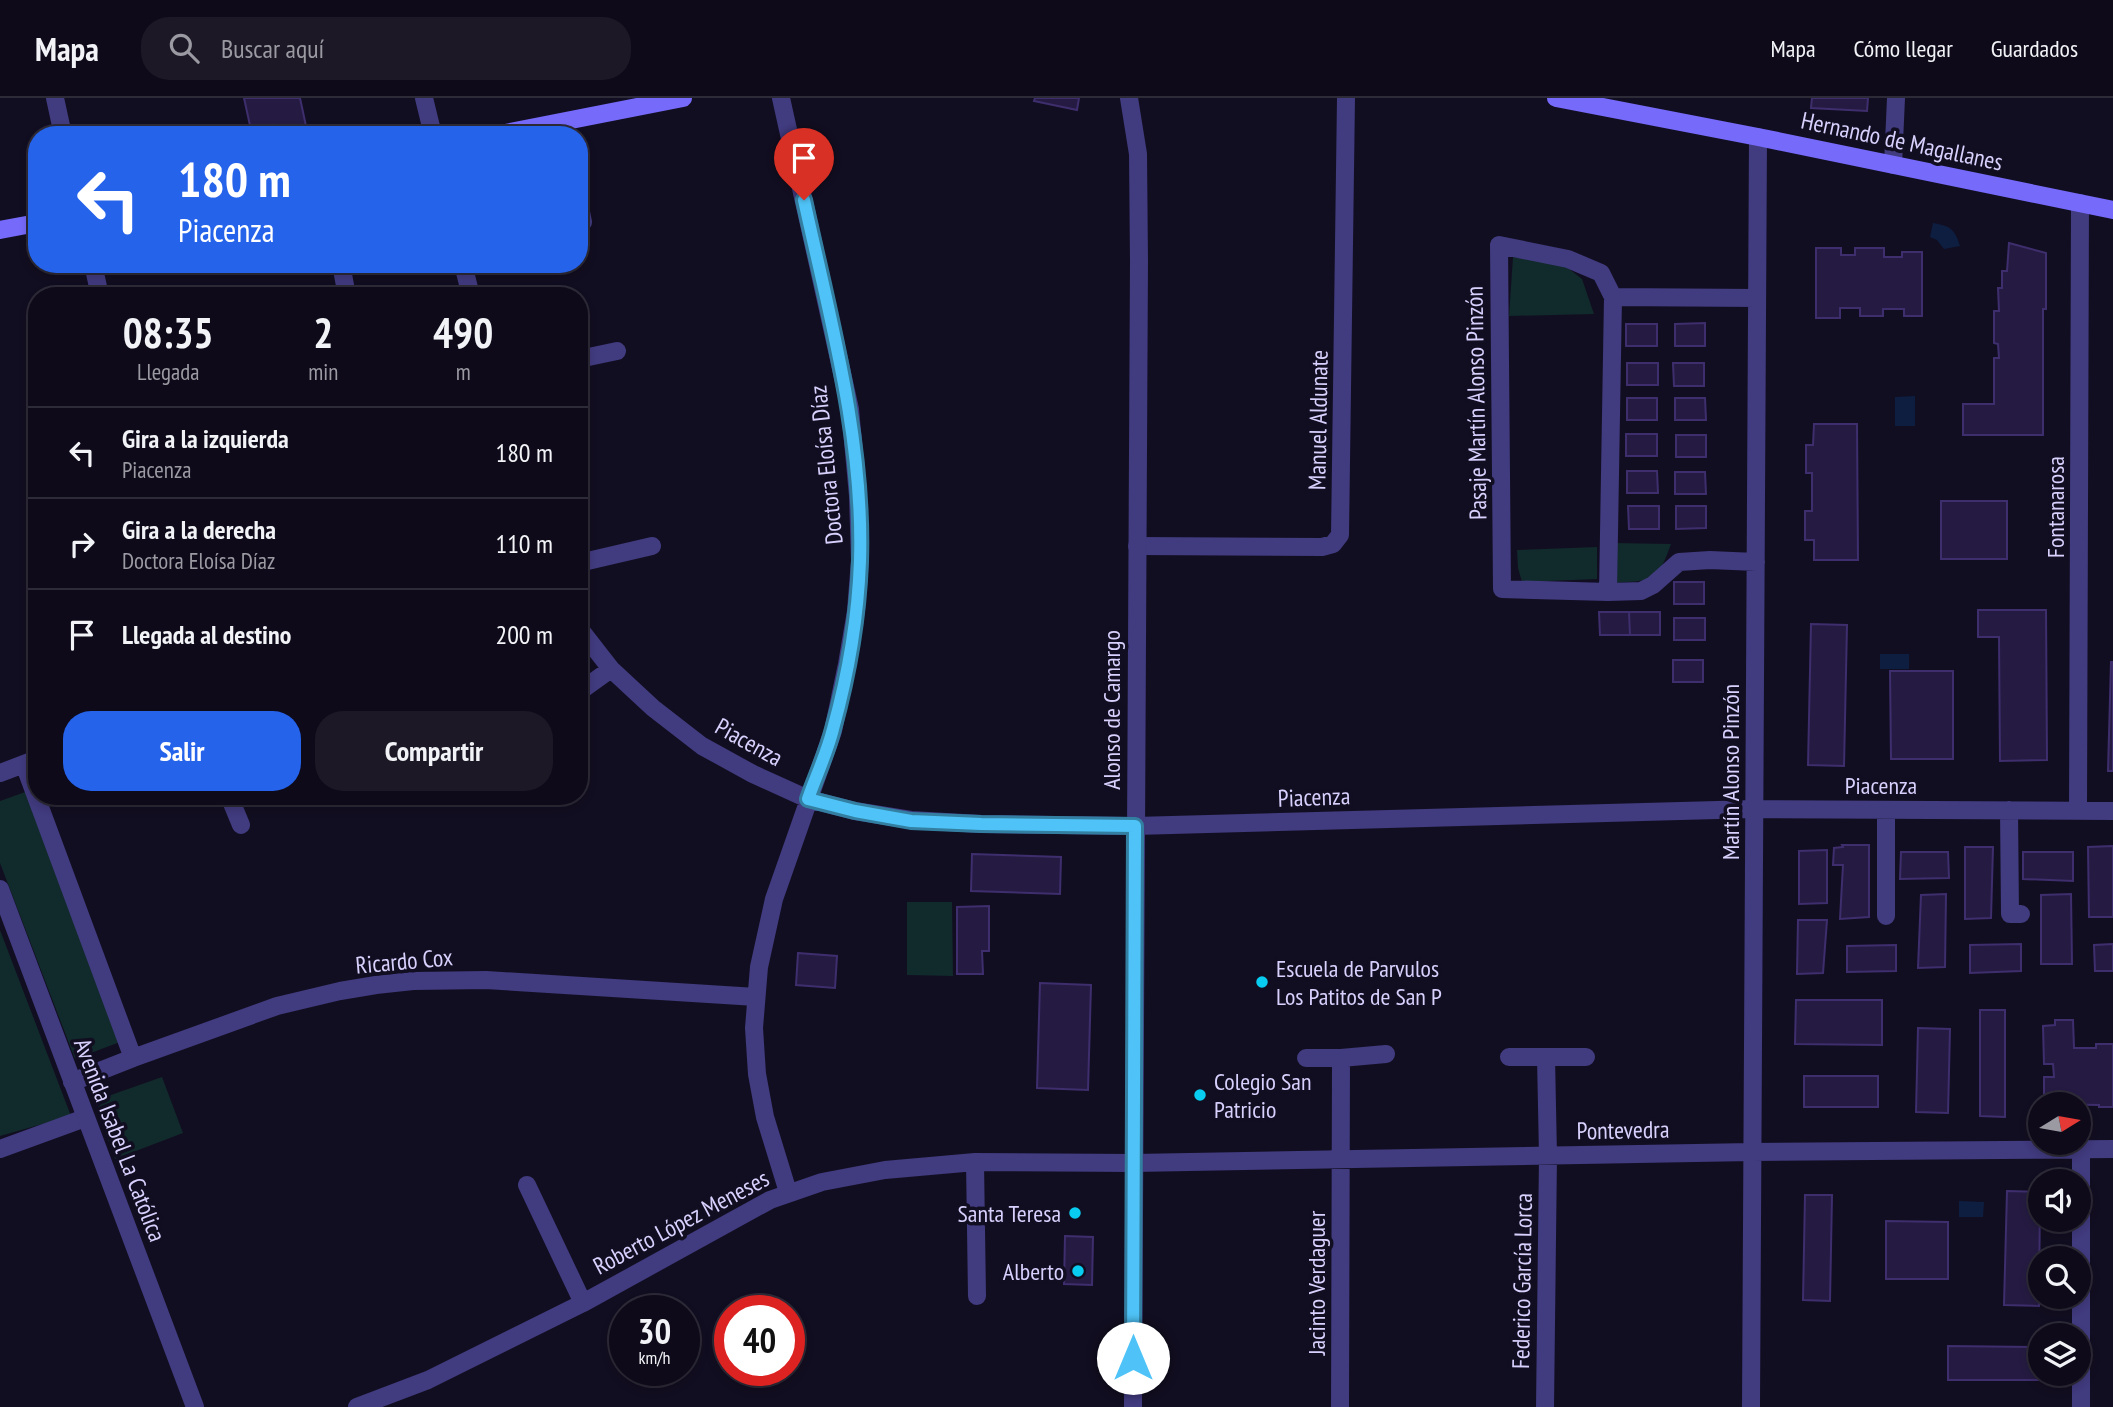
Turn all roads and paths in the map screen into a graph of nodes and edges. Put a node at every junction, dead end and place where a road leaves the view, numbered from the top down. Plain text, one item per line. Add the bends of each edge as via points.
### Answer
1 (55, 98) edge
2 (424, 98) edge
3 (682, 98) edge
4 (781, 98) edge
5 (1129, 98) edge
6 (1346, 98) edge
7 (1556, 98) edge
8 (1896, 98) edge
9 (641, 102) edge
10 (1608, 103) edge
11 (61, 126) edge
12 (431, 126) edge
13 (570, 126) edge
14 (1758, 137) junction
15 (1893, 165) junction
16 (2080, 203) junction
17 (2113, 210) edge
18 (28, 225) edge
19 (0, 230) edge
20 (1612, 297) junction
21 (1757, 298) junction
22 (617, 351) dead end
23 (588, 357) edge
24 (652, 546) dead end
25 (1137, 546) junction
26 (588, 561) edge
27 (1756, 562) junction
28 (1608, 592) junction
29 (588, 640) edge
30 (611, 669) junction
31 (588, 686) edge
32 (28, 763) edge
33 (0, 773) edge
34 (808, 799) junction
35 (45, 805) edge
36 (233, 805) edge
37 (1754, 809) junction
38 (1886, 810) junction
39 (2009, 810) junction
40 (2078, 811) junction
41 (2113, 811) edge
42 (241, 825) dead end
43 (1135, 826) junction
44 (0, 889) edge
45 (4, 908) edge
46 (2021, 914) dead end
47 (1885, 916) dead end
48 (756, 997) junction
49 (1387, 1054) dead end
50 (1510, 1057) dead end
51 (1546, 1057) junction
52 (1586, 1057) dead end
53 (133, 1058) junction
54 (1306, 1058) dead end
55 (1341, 1058) junction
56 (72, 1082) junction
57 (85, 1118) junction
58 (0, 1149) edge
59 (2028, 1149) edge
60 (2091, 1149) edge
61 (2113, 1149) edge
62 (1752, 1152) junction
63 (2081, 1155) edge
64 (1548, 1156) junction
65 (1342, 1160) junction
66 (975, 1162) junction
67 (1134, 1163) junction
68 (527, 1185) dead end
69 (789, 1192) junction
70 (977, 1296) dead end
71 (583, 1303) junction
72 (195, 1407) edge
73 (357, 1407) edge
74 (1133, 1407) edge
75 (1340, 1407) edge
76 (1545, 1407) edge
77 (1751, 1407) edge
78 (2081, 1407) edge

1 - 11 street
2 - 12 street
3 - 9 main road
4 - 34 street, Doctora Eloísa Díaz via 850,409 859,496 856,611 833,731
5 - 25 street, Alonso de Camargo via 1139,187
6 - 25 street, Manuel Aldunate via 1340,535 1333,544 1322,547
7 - 10 main road, Hernando de Magallanes
8 - 15 street
9 - 13 main road
10 - 14 main road, Hernando de Magallanes
14 - 15 main road, Hernando de Magallanes
14 - 21 street, Martín Alonso Pinzón
15 - 16 main road, Hernando de Magallanes
16 - 17 main road, Hernando de Magallanes
16 - 40 street, Fontanarosa
18 - 19 main road
20 - 21 street
20 - 28 street
20 - 28 street, Pasaje Martín Alonso Pinzón via 1601,273 1568,259 1499,245 1502,589
21 - 27 street, Martín Alonso Pinzón
22 - 23 street
24 - 26 street
25 - 43 street, Alonso de Camargo
27 - 28 street, Pasaje Martín Alonso Pinzón via 1679,562 1653,585
27 - 37 street, Martín Alonso Pinzón
29 - 30 street, Piacenza
30 - 31 street
30 - 34 street, Piacenza via 702,746
32 - 33 street
34 - 43 street, Piacenza via 911,821
34 - 48 street, Doctora Eloísa Díaz via 774,899
35 - 53 street
36 - 42 street
37 - 38 street, Piacenza
37 - 43 street, Piacenza
37 - 62 street, Martín Alonso Pinzón
38 - 39 street, Piacenza
38 - 47 street
39 - 40 street, Piacenza
39 - 46 street via 2010,914
40 - 41 street, Piacenza
43 - 67 street, Alonso de Camargo
44 - 45 street, Avenida Isabel La Católica
45 - 56 street, Avenida Isabel La Católica
48 - 53 street, Ricardo Cox via 486,980 413,981 277,1006
48 - 69 street, Doctora Eloísa Díaz via 757,1073 765,1117
49 - 55 street
50 - 51 street
51 - 52 street
51 - 64 street, Federico García Lorca
53 - 56 street, Ricardo Cox
54 - 55 street
55 - 65 street, Jacinto Verdaguer
56 - 57 street, Avenida Isabel La Católica
57 - 58 street
57 - 72 street, Avenida Isabel La Católica
59 - 62 street, Pontevedra
60 - 61 street, Pontevedra
62 - 64 street, Pontevedra
62 - 77 street, Martín Alonso Pinzón
63 - 78 street
64 - 65 street, Pontevedra
64 - 76 street, Federico García Lorca
65 - 67 street, Pontevedra
65 - 75 street, Jacinto Verdaguer
66 - 67 street, Roberto López Meneses
66 - 69 street, Roberto López Meneses via 885,1170
66 - 70 street
67 - 74 street, Alonso de Camargo
68 - 71 street
69 - 71 street, Roberto López Meneses
71 - 73 street, Roberto López Meneses via 428,1380

